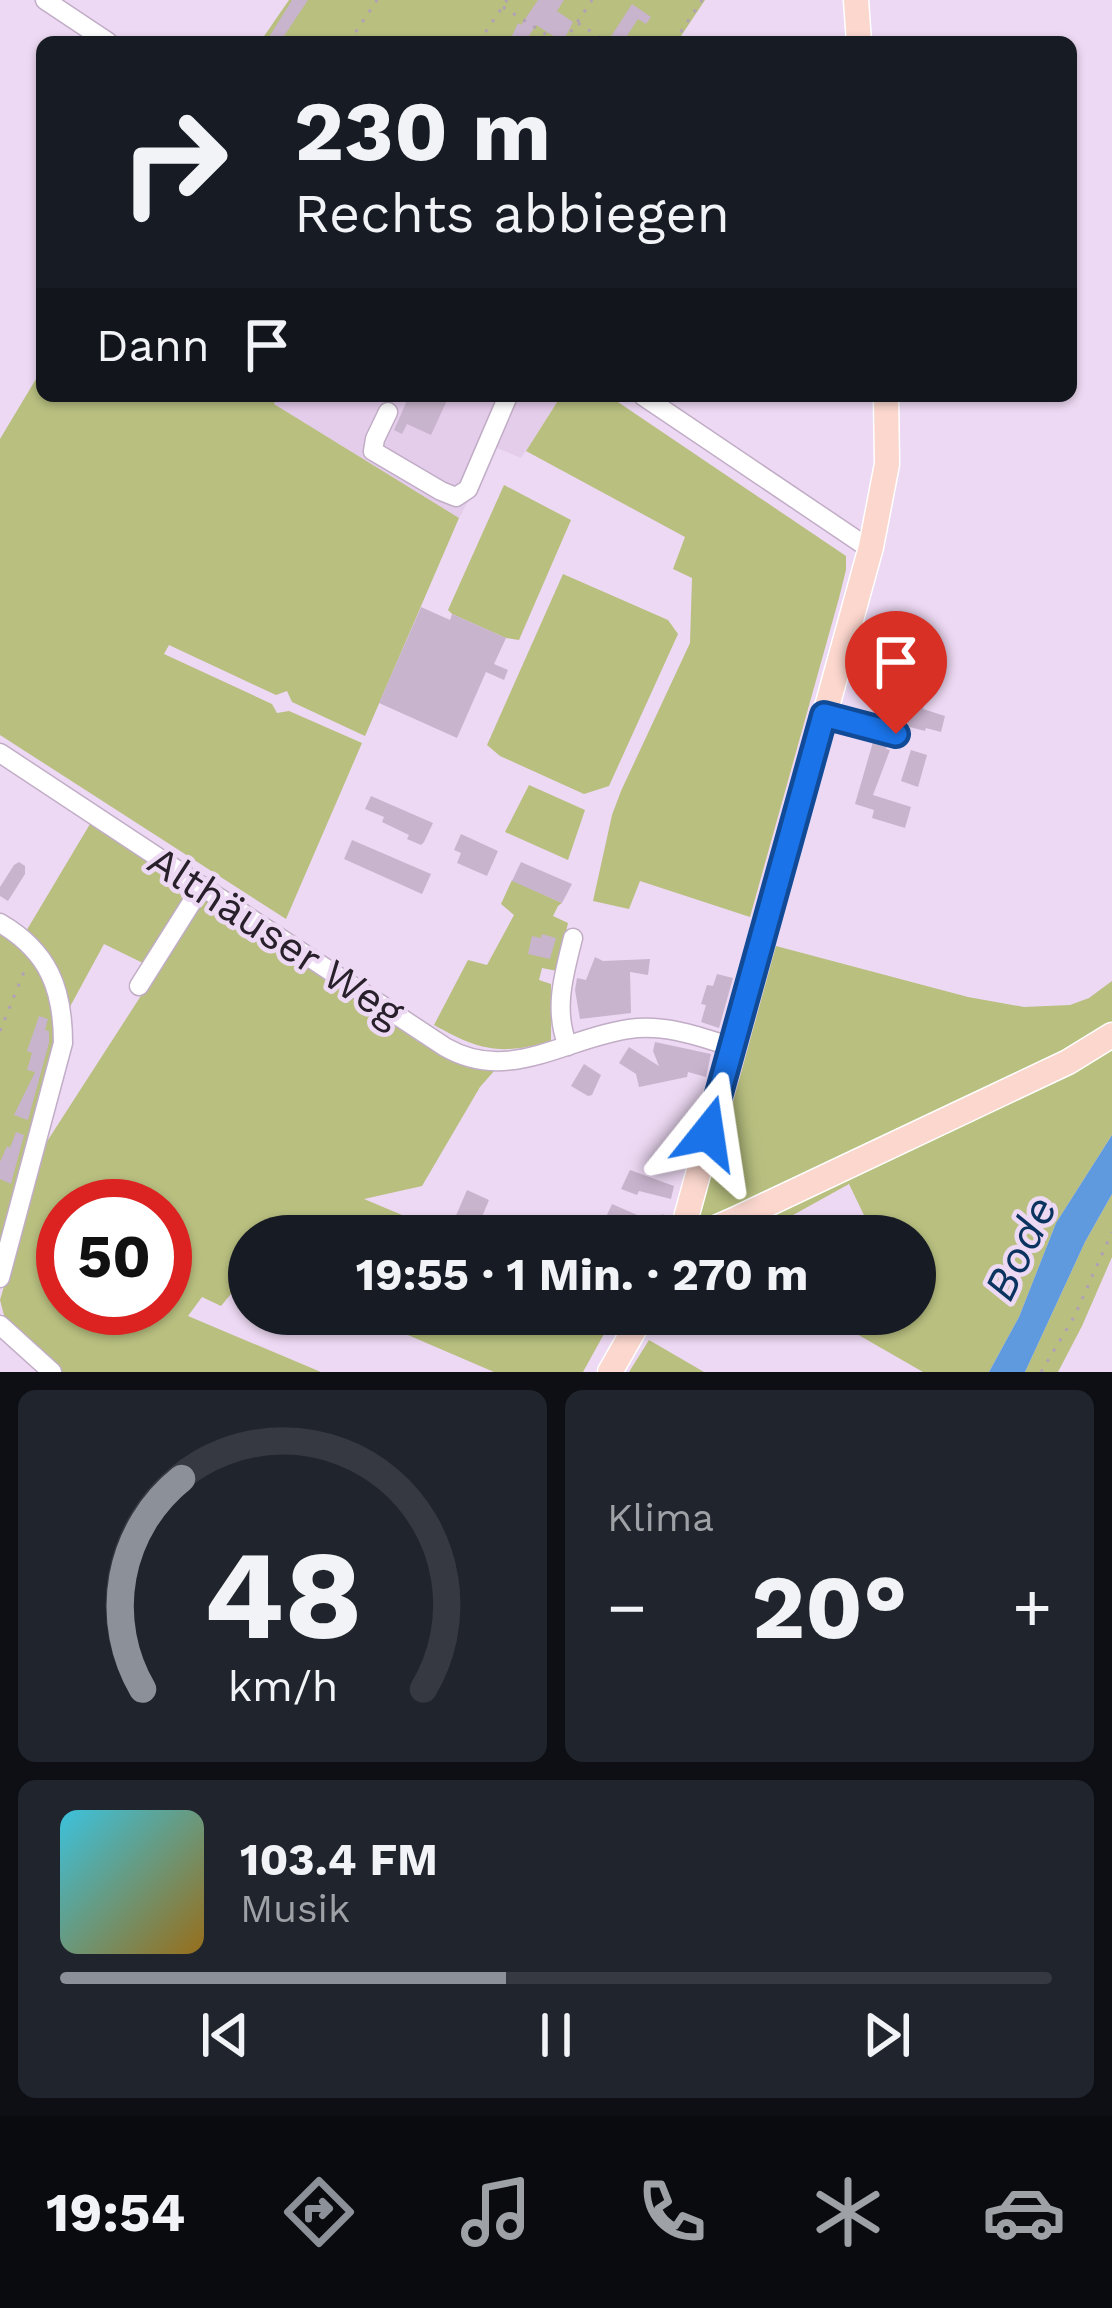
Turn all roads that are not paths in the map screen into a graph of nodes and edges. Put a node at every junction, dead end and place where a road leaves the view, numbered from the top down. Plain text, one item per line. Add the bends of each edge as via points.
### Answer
1 (45, 0) edge
2 (856, 0) edge
3 (99, 36) edge
4 (859, 36) edge
5 (505, 402) edge
6 (652, 402) edge
7 (886, 402) edge
8 (388, 412) dead end
9 (871, 548) junction
10 (824, 715) junction
11 (896, 734) dead end
12 (0, 753) edge
13 (202, 886) junction
14 (0, 923) edge
15 (573, 938) dead end
16 (139, 986) dead end
17 (1112, 1035) edge
18 (568, 1046) junction
19 (731, 1047) junction
20 (687, 1215) edge
21 (745, 1215) edge
22 (0, 1278) edge
23 (0, 1325) edge
24 (631, 1335) edge
25 (52, 1372) edge
26 (610, 1372) edge

1 - 3 street
2 - 4 main road
5 - 8 street via 468,489 456,497 373,452
6 - 9 street
7 - 9 main road via 887,464
9 - 10 main road
10 - 11 street
10 - 19 main road
12 - 13 street, Althäuser Weg
13 - 16 street
13 - 18 street, Althäuser Weg via 457,1054 505,1062
14 - 22 street via 36,950 63,1023
15 - 18 street via 560,1006
17 - 21 main road
18 - 19 street, Althäuser Weg via 657,1028
19 - 20 main road
23 - 25 street
24 - 26 main road

